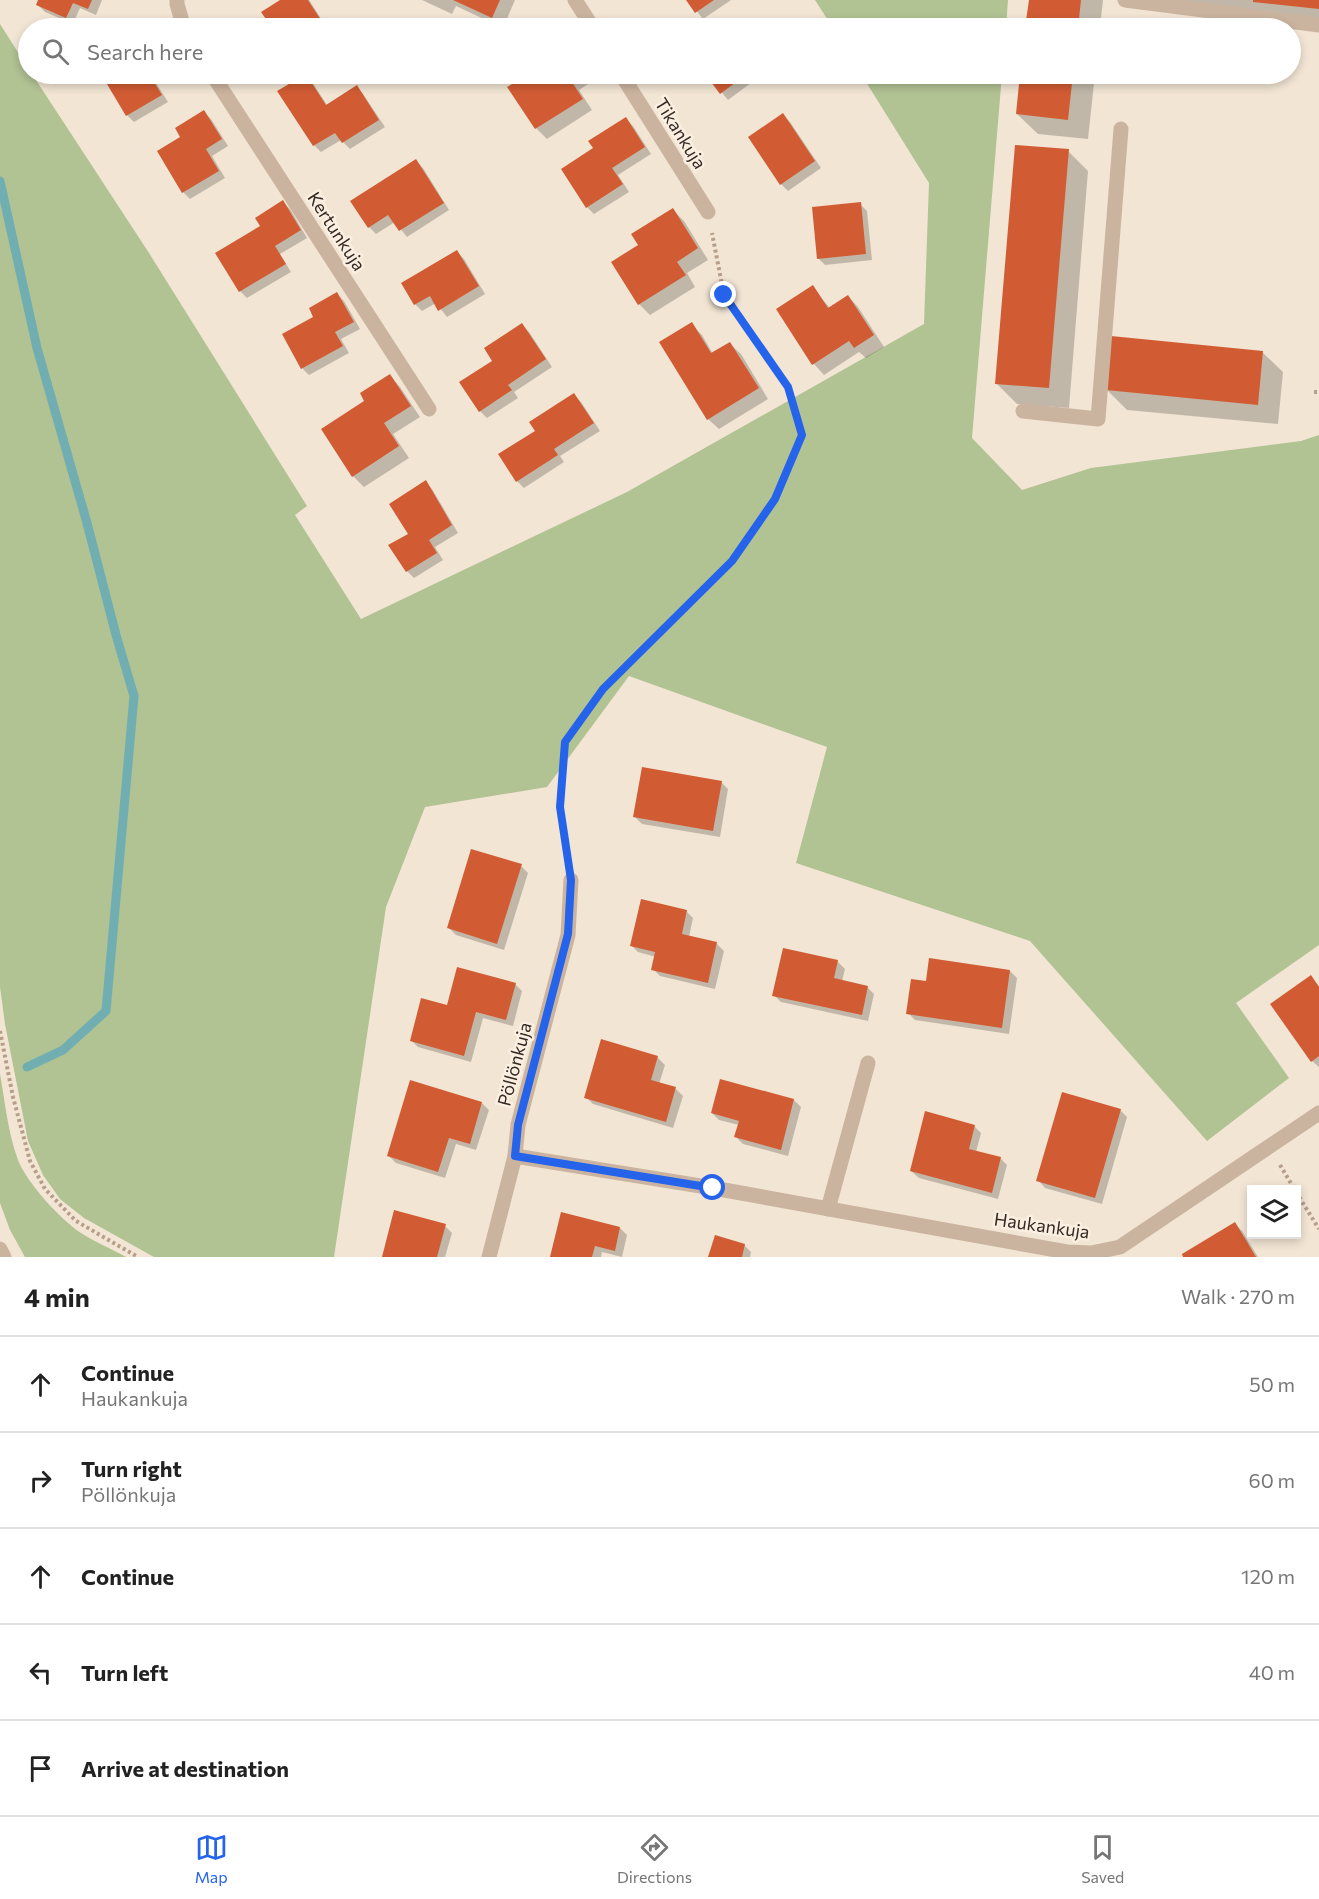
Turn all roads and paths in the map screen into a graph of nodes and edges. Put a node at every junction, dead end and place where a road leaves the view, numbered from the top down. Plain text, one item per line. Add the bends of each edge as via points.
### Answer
1 (177, 0) edge
2 (575, 0) edge
3 (1125, 0) edge
4 (181, 18) edge
5 (587, 18) edge
6 (1265, 18) edge
7 (1301, 23) edge
8 (1319, 25) edge
9 (218, 84) edge
10 (627, 84) edge
11 (1121, 129) dead end
12 (708, 212) joint
13 (429, 409) dead end
14 (1023, 411) dead end
15 (571, 880) joint
16 (0, 1031) edge
17 (868, 1063) dead end
18 (1319, 1113) edge
19 (1269, 1147) junction
20 (515, 1156) junction
21 (1292, 1185) edge
22 (1301, 1199) edge
23 (828, 1209) junction
24 (1319, 1229) edge
25 (0, 1249) edge
26 (4, 1257) edge
27 (138, 1257) edge
28 (489, 1257) edge

1 - 4 street
2 - 5 street
3 - 6 street
7 - 8 street
9 - 13 street, Kertunkuja
10 - 12 street, Tikankuja
11 - 14 street via 1098,419
12 - 15 path via 724,295 788,387 802,435 775,499 732,561 603,689 565,742 560,807
15 - 20 street, Pöllönkuja via 568,934 518,1125
16 - 27 path via 30,1161 45,1189 76,1221
17 - 23 street
18 - 19 street, Haukankuja
19 - 21 path
19 - 23 street, Haukankuja via 1120,1247 1091,1253
20 - 23 street, Haukankuja
20 - 28 street, Pöllönkuja
22 - 24 path
25 - 26 street

